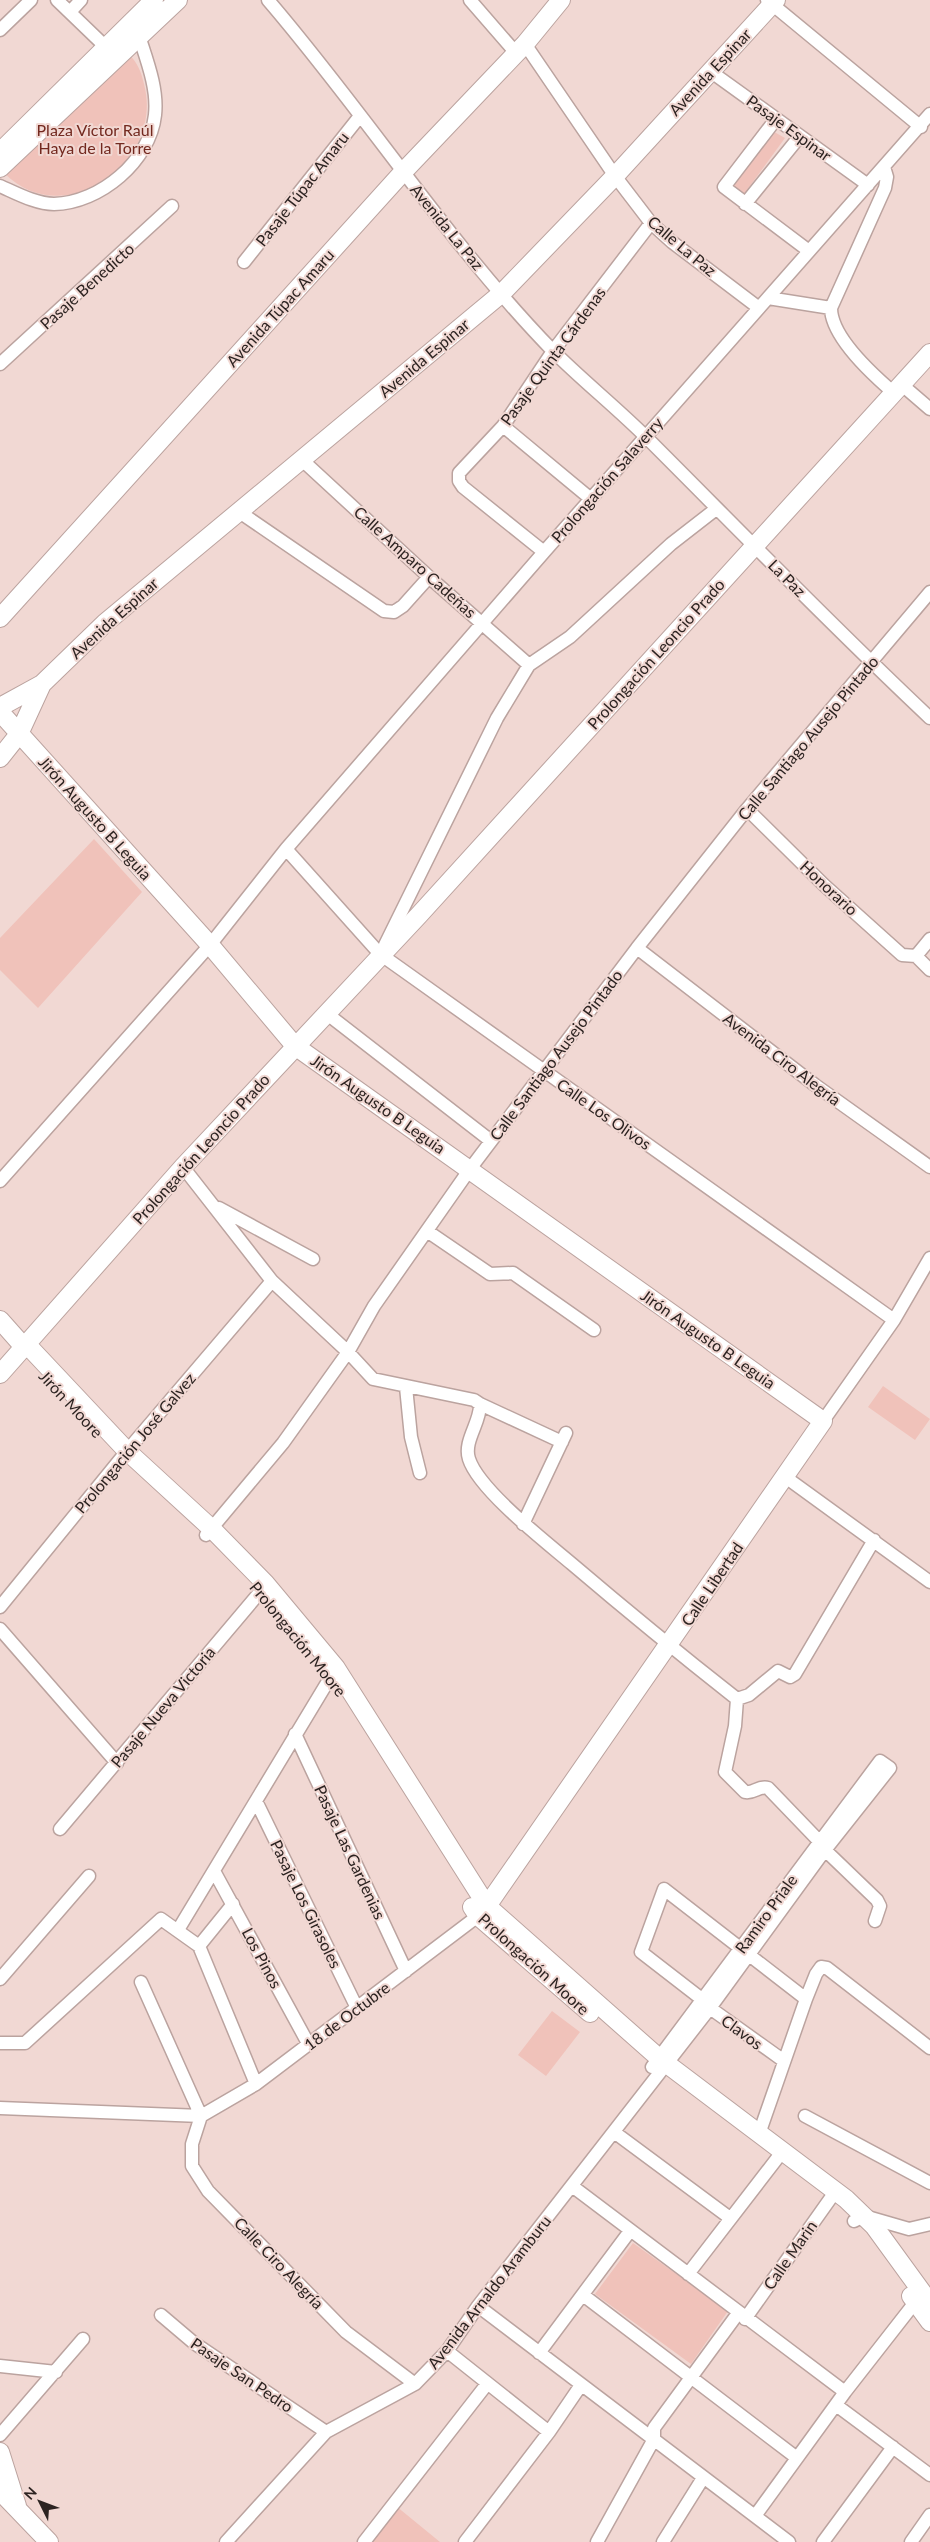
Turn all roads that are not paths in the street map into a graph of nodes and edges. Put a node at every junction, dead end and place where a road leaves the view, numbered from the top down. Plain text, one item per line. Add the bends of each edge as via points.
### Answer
1 (31, 0) edge
2 (57, 0) edge
3 (82, 0) edge
4 (154, 0) edge
5 (178, 0) edge
6 (470, 0) edge
7 (561, 0) edge
8 (271, 1) edge
9 (772, 2) edge
10 (70, 12) junction
11 (0, 30) edge
12 (134, 30) junction
13 (521, 48) junction
14 (111, 52) junction
15 (710, 71) junction
16 (930, 114) edge
17 (360, 116) junction
18 (776, 119) junction
19 (920, 126) junction
20 (800, 136) junction
21 (0, 152) edge
22 (884, 167) junction
23 (0, 168) edge
24 (403, 172) junction
25 (615, 176) junction
26 (868, 185) junction
27 (0, 186) edge
28 (745, 204) junction
29 (172, 206) dead end
30 (651, 223) junction
31 (809, 251) junction
32 (244, 262) dead end
33 (502, 294) junction
34 (768, 298) junction
35 (759, 308) junction
36 (831, 308) junction
37 (553, 351) junction
38 (930, 352) edge
39 (0, 364) edge
40 (930, 366) edge
41 (901, 389) junction
42 (930, 409) edge
43 (503, 426) junction
44 (646, 437) junction
45 (301, 459) junction
46 (591, 499) junction
47 (716, 509) junction
48 (238, 511) junction
49 (758, 548) junction
50 (544, 552) junction
51 (428, 577) junction
52 (930, 592) edge
53 (0, 618) edge
54 (483, 622) junction
55 (872, 662) junction
56 (529, 665) junction
57 (42, 684) junction
58 (930, 718) edge
59 (6, 722) edge
60 (0, 758) edge
61 (747, 810) junction
62 (286, 849) junction
63 (930, 939) edge
64 (210, 945) junction
65 (637, 948) junction
66 (380, 954) junction
67 (916, 956) junction
68 (930, 970) edge
69 (326, 1012) junction
70 (296, 1046) junction
71 (543, 1071) junction
72 (491, 1141) junction
73 (183, 1167) junction
74 (930, 1167) edge
75 (470, 1169) junction
76 (0, 1181) edge
77 (215, 1206) junction
78 (428, 1231) junction
79 (930, 1258) edge
80 (313, 1260) dead end
81 (272, 1281) junction
82 (0, 1320) edge
83 (894, 1320) junction
84 (594, 1330) dead end
85 (24, 1347) junction
86 (348, 1352) junction
87 (0, 1374) edge
88 (406, 1388) junction
89 (480, 1404) junction
90 (823, 1421) junction
91 (125, 1455) junction
92 (420, 1473) dead end
93 (784, 1476) junction
94 (523, 1524) junction
95 (209, 1532) junction
96 (874, 1540) junction
97 (930, 1582) edge
98 (264, 1587) junction
99 (0, 1608) edge
100 (0, 1629) edge
101 (669, 1646) junction
102 (334, 1671) junction
103 (737, 1699) junction
104 (295, 1734) junction
105 (116, 1762) junction
106 (885, 1764) dead end
107 (256, 1801) junction
108 (60, 1829) dead end
109 (822, 1846) junction
110 (214, 1871) junction
111 (89, 1876) dead end
112 (233, 1904) junction
113 (482, 1911) junction
114 (875, 1921) dead end
115 (178, 1930) junction
116 (199, 1946) junction
117 (745, 1952) junction
118 (406, 1971) junction
119 (0, 1979) edge
120 (142, 1982) dead end
121 (806, 1999) junction
122 (707, 2004) junction
123 (357, 2008) junction
124 (0, 2043) edge
125 (309, 2045) junction
126 (930, 2048) edge
127 (784, 2061) junction
128 (659, 2066) junction
129 (256, 2084) junction
130 (0, 2108) edge
131 (201, 2116) junction
132 (805, 2116) dead end
133 (614, 2132) junction
134 (760, 2134) junction
135 (779, 2156) junction
136 (930, 2183) edge
137 (572, 2186) junction
138 (832, 2197) junction
139 (730, 2218) junction
140 (859, 2218) junction
141 (930, 2224) edge
142 (630, 2231) junction
143 (688, 2274) junction
144 (583, 2294) junction
145 (923, 2300) edge
146 (478, 2306) junction
147 (160, 2315) dead end
148 (742, 2315) junction
149 (930, 2322) edge
150 (83, 2339) dead end
151 (447, 2351) junction
152 (539, 2353) junction
153 (0, 2366) edge
154 (56, 2372) junction
155 (692, 2377) junction
156 (415, 2384) junction
157 (487, 2384) junction
158 (581, 2385) junction
159 (845, 2392) junction
160 (836, 2405) junction
161 (326, 2432) junction
162 (549, 2432) junction
163 (0, 2435) edge
164 (654, 2438) junction
165 (893, 2447) junction
166 (0, 2452) edge
167 (797, 2458) junction
168 (930, 2475) edge
169 (704, 2478) junction
170 (0, 2491) edge
171 (18, 2511) junction
172 (755, 2516) junction
173 (930, 2516) edge
174 (49, 2542) edge
175 (226, 2542) edge
176 (364, 2542) edge
177 (465, 2542) edge
178 (597, 2542) edge
179 (663, 2542) edge
180 (790, 2542) edge
181 (823, 2542) edge
182 (911, 2542) edge

1 - 11 street
2 - 10 street
3 - 10 street
4 - 12 street
5 - 12 street
6 - 13 street
7 - 13 street, Avenida Túpac Amaru
8 - 17 street, Avenida La Paz
9 - 15 street, Avenida Espinar
9 - 19 street
10 - 14 street
12 - 14 street
12 - 27 street via 154,90 155,115 147,142 130,168 84,198 53,204 24,197
13 - 24 street, Avenida Túpac Amaru
13 - 25 street, Calle La Paz
14 - 21 street
14 - 23 street
15 - 18 street, Pasaje Espinar
15 - 25 street, Avenida Espinar
16 - 19 street, Prolongación Salaverry
17 - 24 street, Avenida La Paz
17 - 32 street, Pasaje Túpac Amaru
18 - 20 street, Pasaje Espinar
18 - 28 street via 724,185
19 - 22 street, Prolongación Salaverry
20 - 26 street, Pasaje Espinar
20 - 28 street
22 - 26 street, Prolongación Salaverry
22 - 36 street via 888,177 885,188
24 - 33 street, Avenida La Paz
24 - 53 street, Avenida Túpac Amaru
25 - 30 street, Calle La Paz
25 - 33 street, Avenida Espinar
26 - 31 street, Prolongación Salaverry
28 - 31 street
29 - 39 street, Pasaje Benedicto
30 - 35 street, Calle La Paz
30 - 37 street, Pasaje Quinta Cárdenas
31 - 34 street, Prolongación Salaverry
33 - 37 street, Avenida La Paz
33 - 45 street, Avenida Espinar
34 - 35 street, Prolongación Salaverry
34 - 36 street
35 - 44 street, Prolongación Salaverry
36 - 41 street via 834,322 873,375
37 - 43 street, Pasaje Quinta Cárdenas
37 - 44 street, Avenida La Paz
38 - 41 street, Prolongación Leoncio Prado
40 - 41 street, Prolongación Leoncio Prado
41 - 42 street
41 - 49 street, Prolongación Leoncio Prado
43 - 46 street
43 - 50 street, Pasaje Quinta Cárdenas via 459,473 458,481
44 - 46 street, Prolongación Salaverry
44 - 47 street, La Paz
45 - 48 street, Avenida Espinar
45 - 51 street, Calle Amparo Cadeñas
46 - 50 street, Prolongación Salaverry
47 - 49 street, La Paz
47 - 56 street, Prolongación Leoncio Prado via 671,544 570,637
48 - 51 street via 384,611 394,612 403,606
48 - 57 street, Avenida Espinar via 105,623
49 - 55 street, La Paz
49 - 66 street, Prolongación Leoncio Prado
50 - 54 street, Prolongación Salaverry
51 - 54 street, Calle Amparo Cadeñas
52 - 55 street, Calle Santiago Ausejo Pintado
54 - 56 street, Calle Amparo Cadeñas
54 - 62 street, Prolongación Salaverry
55 - 58 street, La Paz
55 - 61 street, Calle Santiago Ausejo Pintado
56 - 66 street, Prolongación Leoncio Prado via 497,718
57 - 59 street, Avenida Espinar
57 - 59 street, Avenida Espinar
59 - 60 street
59 - 64 street, Jirón Augusto B Leguia
61 - 65 street, Calle Santiago Ausejo Pintado
61 - 67 street, Honorario via 902,955
62 - 64 street, Prolongación Salaverry
62 - 66 street, Calle Los Olivos
63 - 67 street
64 - 70 street, Jirón Augusto B Leguia
64 - 76 street, Prolongación Salaverry
65 - 71 street, Calle Santiago Ausejo Pintado
65 - 74 street, Avenida Ciro Alegría via 815,1085
66 - 69 street, Prolongación Leoncio Prado
66 - 71 street, Calle Los Olivos
67 - 68 street
69 - 70 street, Prolongación Leoncio Prado
69 - 72 street
70 - 73 street, Prolongación Leoncio Prado
70 - 75 street, Jirón Augusto B Leguia
71 - 72 street, Calle Santiago Ausejo Pintado
71 - 83 street, Calle Los Olivos
72 - 75 street, Calle Santiago Ausejo Pintado
73 - 77 street
73 - 85 street, Prolongación Leoncio Prado
75 - 78 street, Calle Santiago Ausejo Pintado
75 - 90 street, Jirón Augusto B Leguia
77 - 80 street
77 - 81 street
78 - 84 street via 490,1274 513,1273
78 - 86 street, Calle Santiago Ausejo Pintado via 374,1306
79 - 83 street, Calle Libertad
81 - 86 street
81 - 91 street, Prolongación José Galvez
82 - 85 street, Jirón Moore
83 - 90 street, Calle Libertad
85 - 87 street, Prolongación Leoncio Prado
85 - 91 street, Jirón Moore via 32,1350
86 - 88 street via 373,1379
86 - 95 street, Calle Santiago Ausejo Pintado via 283,1442
88 - 89 street via 474,1400
88 - 92 street via 411,1436
89 - 94 street via 467,1449 469,1460 484,1484
89 - 94 street via 564,1437
90 - 93 street, Calle Libertad
91 - 95 street, Prolongación Moore
91 - 99 street, Prolongación José Galvez
93 - 96 street
93 - 101 street, Calle Libertad
94 - 101 street
95 - 98 street, Prolongación Moore
96 - 97 street
96 - 103 street via 795,1674 790,1677 778,1671 750,1695
98 - 102 street, Prolongación Moore
98 - 105 street, Pasaje Nueva Victoria
100 - 105 street
101 - 103 street
101 - 113 street, Calle Libertad
102 - 104 street
102 - 113 street, Prolongación Moore
103 - 109 street via 725,1772 745,1792 768,1788
104 - 107 street
104 - 118 street, Pasaje Las Gardenias
105 - 108 street, Pasaje Nueva Victoria
106 - 109 street, Ramiro Priale
107 - 110 street
107 - 123 street, Pasaje Los Girasoles
109 - 114 street via 877,1900 880,1906
109 - 117 street, Ramiro Priale
110 - 112 street, Los Pinos
110 - 115 street
111 - 119 street
112 - 116 street
112 - 125 street, Los Pinos
113 - 118 street, 18 de Octubre
113 - 128 street, Prolongación Moore
115 - 116 street
115 - 124 street via 161,1919 25,2043
116 - 129 street
117 - 121 street
117 - 122 street, Ramiro Priale
117 - 122 street, Clavos via 664,1889 641,1952
118 - 123 street, 18 de Octubre
120 - 131 street
121 - 126 street via 816,1974 821,1967 827,1968
121 - 127 street
122 - 127 street, Clavos
122 - 128 street, Ramiro Priale
123 - 125 street, 18 de Octubre
125 - 129 street, 18 de Octubre
127 - 134 street
128 - 133 street, Avenida Arnaldo Aramburu
128 - 134 street, Prolongación Moore
128 - 135 street, Prolongación Moore
129 - 131 street, 18 de Octubre
130 - 131 street
131 - 156 street, Calle Ciro Alegría via 192,2144 192,2166 208,2191 346,2332
132 - 136 street
133 - 137 street, Avenida Arnaldo Aramburu
133 - 139 street
134 - 135 street, Prolongación Moore
135 - 138 street, Prolongación Moore
135 - 139 street
137 - 142 street
137 - 146 street, Avenida Arnaldo Aramburu
138 - 140 street, Prolongación Moore
138 - 148 street, Calle Marin
139 - 143 street
140 - 141 street via 909,2229
140 - 145 street, Prolongación Moore
142 - 143 street
142 - 144 street
143 - 148 street
144 - 152 street
144 - 155 street
145 - 149 street, Prolongación Moore
145 - 159 street
146 - 151 street, Avenida Arnaldo Aramburu
146 - 152 street
147 - 161 street, Pasaje San Pedro via 194,2343
148 - 155 street, Calle Marin
148 - 159 street
150 - 154 street
151 - 156 street, Avenida Arnaldo Aramburu
151 - 157 street
152 - 158 street
153 - 154 street
154 - 163 street
155 - 164 street, Calle Marin via 654,2428
155 - 167 street
156 - 161 street, Avenida Arnaldo Aramburu
157 - 162 street
157 - 176 street
158 - 162 street
158 - 164 street
159 - 160 street
160 - 165 street
160 - 167 street
161 - 175 street, Avenida Arnaldo Aramburu
162 - 177 street
164 - 169 street
164 - 178 street, Calle Marin
165 - 168 street
165 - 181 street
166 - 171 street
167 - 172 street
169 - 172 street
169 - 179 street
170 - 171 street
171 - 174 street
172 - 180 street
173 - 182 street

